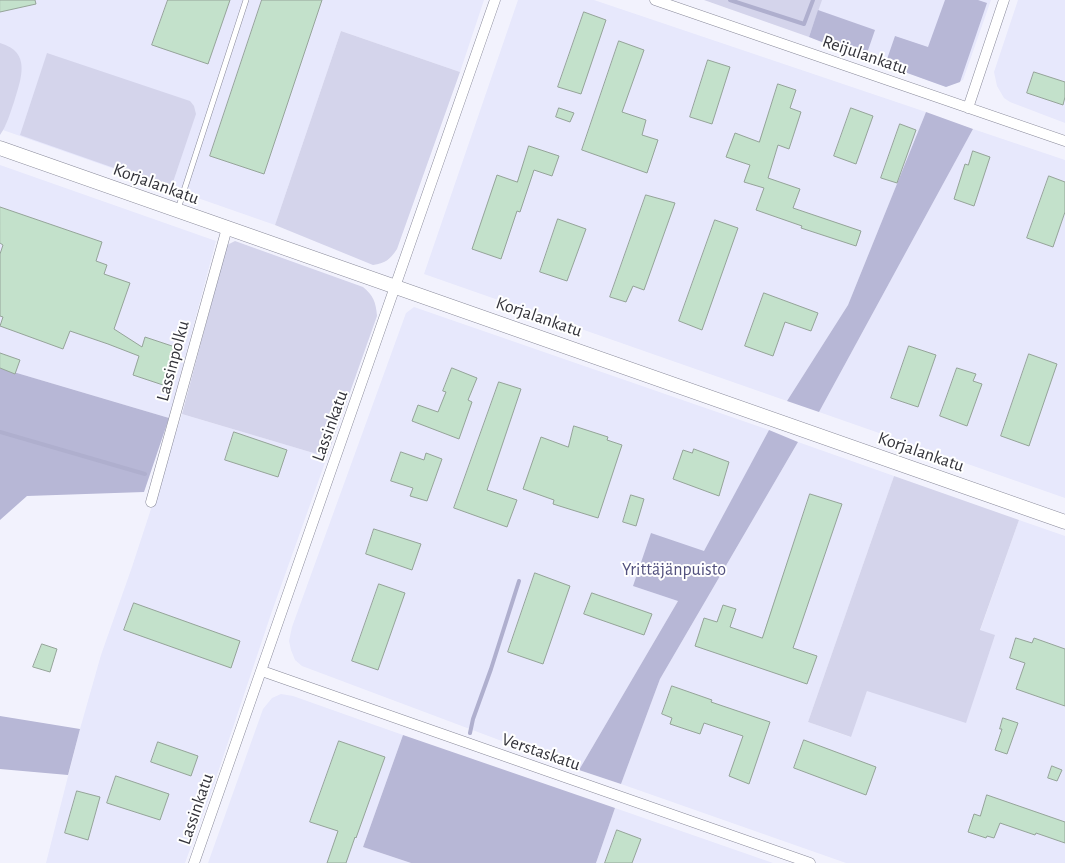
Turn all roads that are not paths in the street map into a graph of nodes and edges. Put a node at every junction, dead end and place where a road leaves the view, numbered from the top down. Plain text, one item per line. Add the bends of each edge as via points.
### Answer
1 (246, 0) edge
2 (495, 0) edge
3 (655, 0) edge
4 (1004, 0) edge
5 (968, 108) junction
6 (1065, 141) edge
7 (0, 148) edge
8 (177, 211) junction
9 (227, 228) junction
10 (395, 287) junction
11 (151, 502) dead end
12 (1065, 522) edge
13 (262, 671) junction
14 (194, 863) edge
15 (810, 863) edge

1 - 8 lane
2 - 10 street, Lassinkatu
3 - 5 street, Reijulankatu
4 - 5 street
5 - 6 street, Reijulankatu
7 - 8 street, Korjalankatu
8 - 9 street, Korjalankatu
9 - 10 street, Korjalankatu
9 - 11 street, Lassinpolku
10 - 12 street, Korjalankatu
10 - 13 street, Lassinkatu
13 - 14 street, Lassinkatu
13 - 15 street, Verstaskatu

